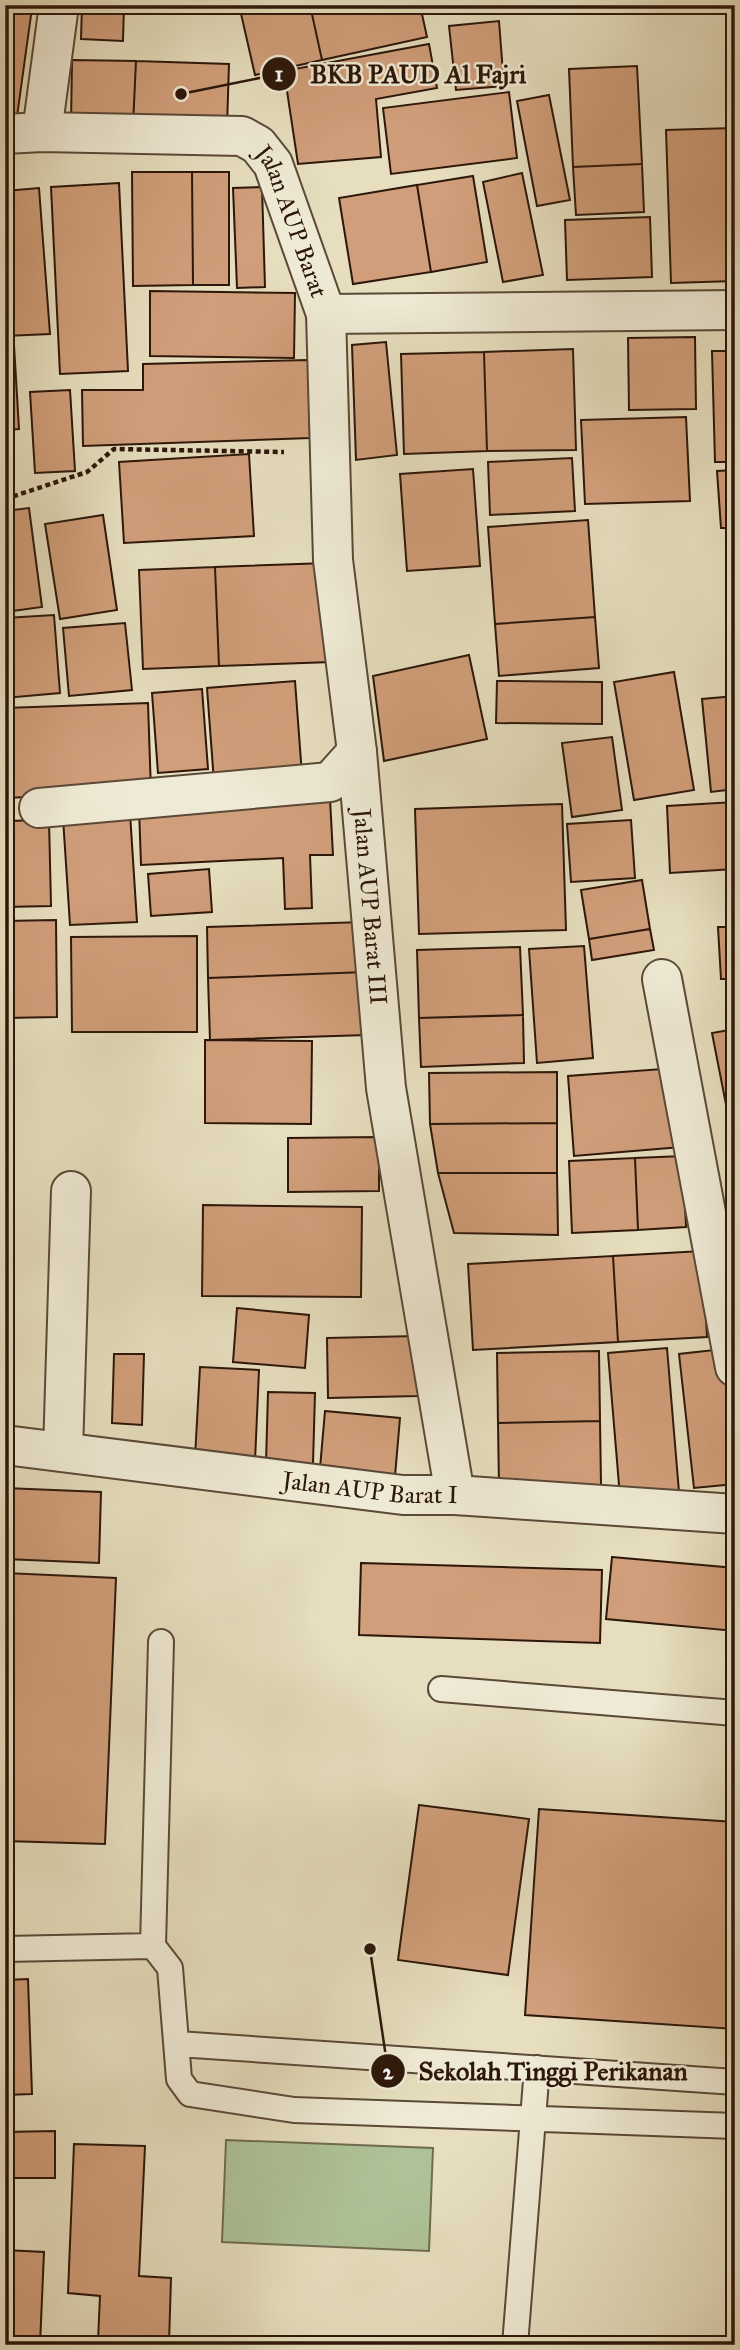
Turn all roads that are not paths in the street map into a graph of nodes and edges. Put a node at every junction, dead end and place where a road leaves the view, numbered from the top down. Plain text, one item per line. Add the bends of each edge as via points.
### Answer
1 (59, 5) edge
2 (24, 133) edge
3 (735, 310) edge
4 (326, 314) junction
5 (357, 752) junction
6 (39, 808) dead end
7 (662, 979) dead end
8 (71, 1191) dead end
9 (735, 1367) edge
10 (5, 1445) edge
11 (63, 1452) junction
12 (455, 1495) junction
13 (735, 1514) edge
14 (161, 1642) dead end
15 (441, 1689) dead end
16 (735, 1713) edge
17 (153, 1946) junction
18 (5, 1950) edge
19 (177, 2044) junction
20 (537, 2068) junction
21 (735, 2081) edge
22 (532, 2119) junction
23 (735, 2126) edge
24 (515, 2345) edge

1 - 2 street
2 - 4 street, Jalan AUP Barat via 232,134 258,145 274,164
3 - 4 street, Jalan AUP Barat
4 - 5 street, Jalan AUP Barat III via 333,560
5 - 6 street via 330,782
5 - 12 street, Jalan AUP Barat III via 386,1088
7 - 9 street
8 - 11 street
10 - 11 street, Jalan AUP Barat I
11 - 12 street, Jalan AUP Barat I via 402,1495
12 - 13 street, Jalan AUP Barat I
14 - 17 lane
15 - 16 lane
17 - 18 lane
17 - 19 lane via 170,1968
19 - 20 lane
19 - 22 lane via 179,2079 190,2094 221,2101 294,2110
20 - 21 lane
20 - 22 lane
22 - 23 lane
22 - 24 lane

